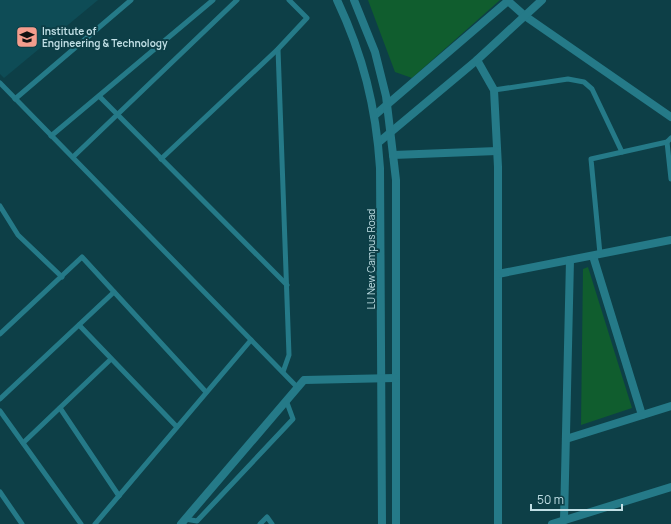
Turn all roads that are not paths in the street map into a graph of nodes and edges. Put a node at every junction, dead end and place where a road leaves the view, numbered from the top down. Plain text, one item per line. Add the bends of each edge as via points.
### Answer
1 (131, 0) edge
2 (213, 0) edge
3 (237, 0) edge
4 (289, 0) edge
5 (337, 0) edge
6 (354, 0) edge
7 (509, 0) edge
8 (542, 0) edge
9 (525, 16) junction
10 (278, 49) junction
11 (477, 60) junction
12 (0, 83) edge
13 (494, 90) junction
14 (99, 96) junction
15 (15, 99) junction
16 (385, 106) junction
17 (118, 114) junction
18 (375, 115) junction
19 (671, 117) edge
20 (390, 134) junction
21 (51, 136) junction
22 (669, 140) edge
23 (379, 142) junction
24 (497, 151) junction
25 (622, 152) junction
26 (393, 155) junction
27 (73, 158) junction
28 (161, 159) junction
29 (671, 179) edge
30 (0, 206) edge
31 (671, 242) edge
32 (596, 255) junction
33 (570, 260) junction
34 (498, 274) junction
35 (62, 277) junction
36 (287, 285) junction
37 (114, 292) junction
38 (79, 326) junction
39 (0, 334) edge
40 (251, 340) junction
41 (111, 359) junction
42 (283, 372) junction
43 (382, 378) junction
44 (395, 378) junction
45 (297, 387) junction
46 (206, 392) junction
47 (0, 399) edge
48 (286, 399) junction
49 (671, 406) edge
50 (60, 408) junction
51 (0, 411) edge
52 (642, 415) junction
53 (177, 427) junction
54 (566, 439) junction
55 (23, 443) junction
56 (671, 487) edge
57 (0, 492) edge
58 (119, 496) junction
59 (564, 520) junction
60 (183, 522) edge
61 (22, 524) edge
62 (81, 524) edge
63 (95, 524) edge
64 (260, 524) edge
65 (272, 524) edge
66 (382, 524) edge
67 (396, 524) edge
68 (498, 524) edge
69 (552, 524) edge

1 - 15 lane
2 - 14 lane
3 - 17 lane
4 - 10 lane via 307,18
5 - 18 street, LU New Campus Road via 366,75
6 - 16 street via 375,52 386,96
7 - 9 street
7 - 16 street
8 - 9 street
9 - 11 street
9 - 19 street
10 - 28 lane
10 - 36 lane
11 - 13 street
11 - 20 street
12 - 15 lane
13 - 24 street
13 - 25 lane via 568,79 584,82 592,89
14 - 17 lane
14 - 21 lane
15 - 21 lane
16 - 18 street
16 - 20 street
17 - 27 lane
17 - 28 lane
18 - 23 street, LU New Campus Road
20 - 23 street
20 - 26 street
21 - 27 lane
22 - 25 lane
22 - 29 lane
23 - 43 street, LU New Campus Road
24 - 26 street
24 - 34 street
25 - 32 lane via 591,159
26 - 44 street via 396,180
27 - 40 lane
28 - 36 lane
30 - 35 lane via 18,234
31 - 32 street
32 - 33 street
32 - 52 street
33 - 34 street
33 - 54 street
34 - 68 street
35 - 37 lane via 82,257
35 - 39 lane
36 - 42 lane via 290,355
37 - 38 lane
37 - 46 lane
38 - 41 lane
38 - 47 lane
40 - 42 lane
40 - 46 lane
41 - 50 lane
41 - 53 lane
42 - 45 lane
43 - 44 street
43 - 45 street via 304,380
43 - 66 street, LU New Campus Road
44 - 67 street
45 - 48 street
46 - 53 lane
48 - 60 street
48 - 60 lane via 293,419 198,521
49 - 52 street
50 - 55 lane
50 - 58 lane
51 - 55 lane
52 - 54 street
53 - 58 lane
54 - 59 street
55 - 62 lane
56 - 59 street
57 - 61 lane
58 - 63 lane
59 - 69 street
64 - 65 lane via 267,517

